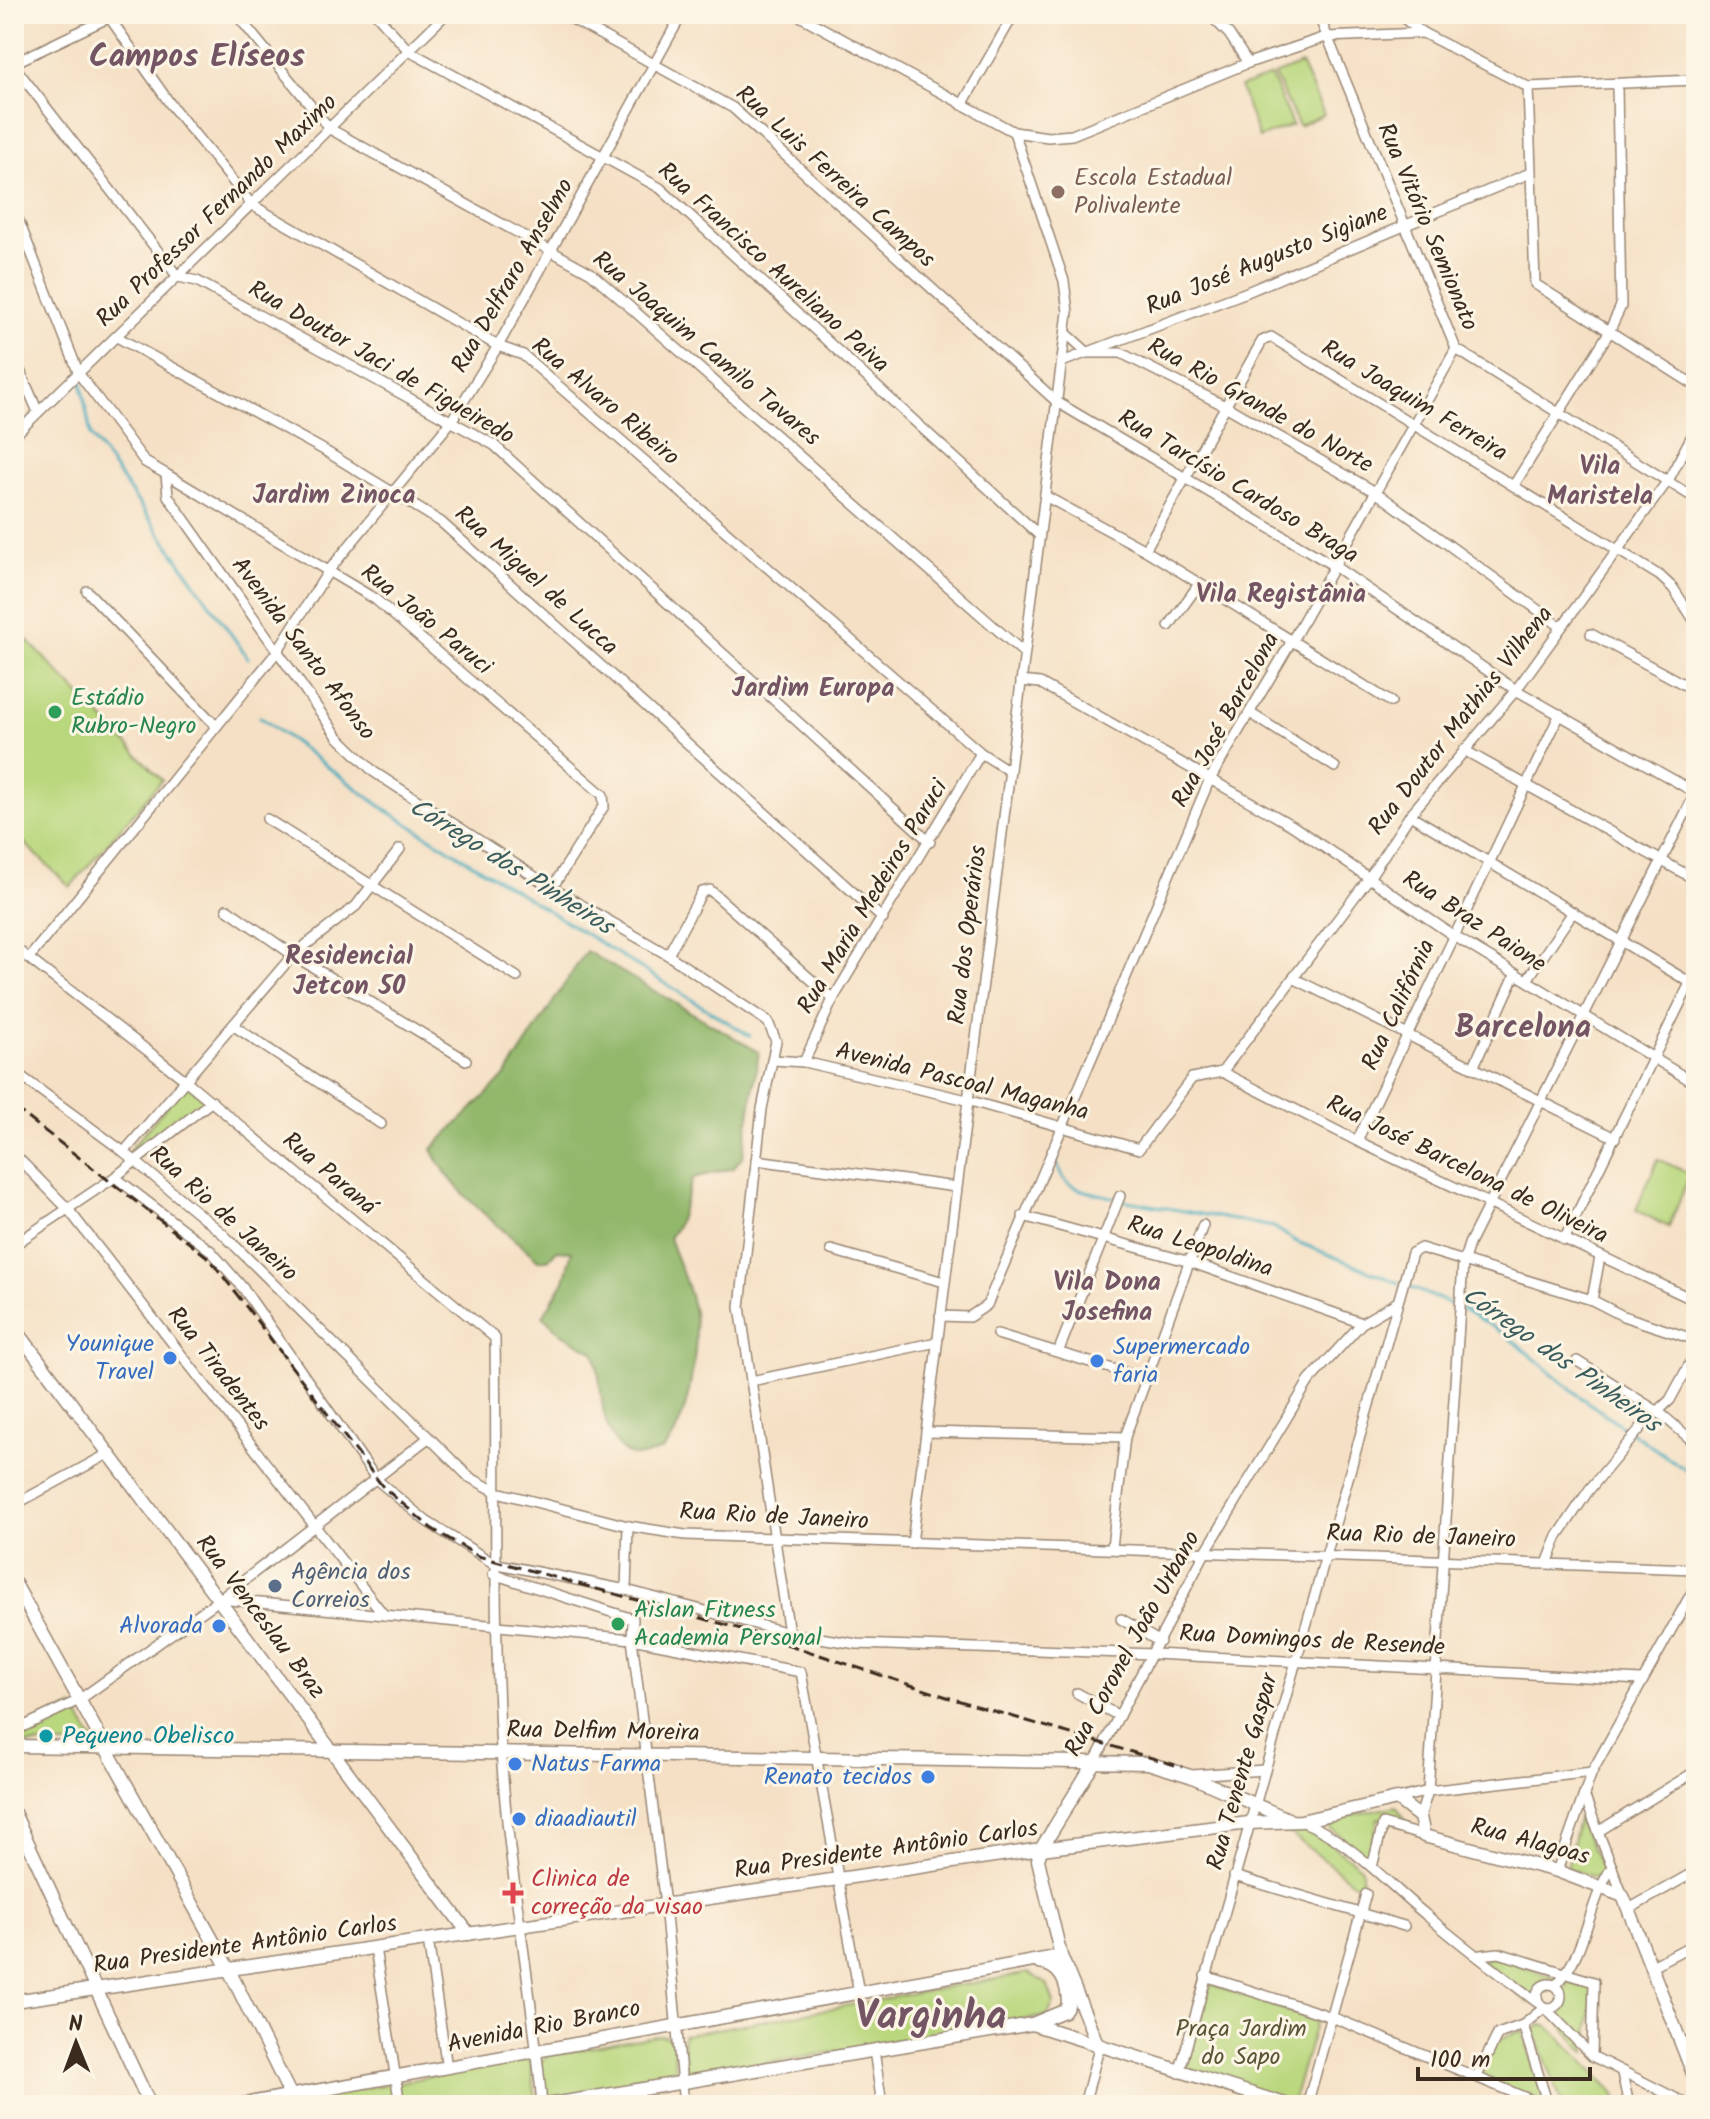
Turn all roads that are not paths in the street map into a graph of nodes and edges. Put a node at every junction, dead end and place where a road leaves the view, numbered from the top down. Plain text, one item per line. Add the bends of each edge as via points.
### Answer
1 (236, 14) edge
2 (376, 14) edge
3 (446, 14) edge
4 (563, 14) edge
5 (682, 14) edge
6 (796, 14) edge
7 (1014, 14) edge
8 (1209, 14) edge
9 (1318, 14) edge
10 (1398, 14) edge
11 (111, 15) edge
12 (1423, 33) junction
13 (1326, 37) junction
14 (409, 51) junction
15 (1248, 63) junction
16 (14, 64) edge
17 (655, 66) junction
18 (1696, 80) edge
19 (1617, 86) junction
20 (1528, 87) junction
21 (962, 105) junction
22 (330, 129) junction
23 (1014, 132) junction
24 (605, 156) junction
25 (1530, 173) junction
26 (252, 205) junction
27 (14, 209) edge
28 (1405, 225) junction
29 (551, 251) junction
30 (178, 277) junction
31 (1066, 333) junction
32 (1608, 334) junction
33 (117, 337) junction
34 (498, 346) junction
35 (1456, 349) junction
36 (1088, 353) junction
37 (14, 357) edge
38 (1062, 362) junction
39 (79, 374) junction
40 (1696, 386) edge
41 (1057, 402) junction
42 (1227, 407) junction
43 (38, 412) junction
44 (1559, 413) junction
45 (450, 423) junction
46 (1413, 426) junction
47 (1696, 428) edge
48 (14, 436) edge
49 (166, 474) junction
50 (1186, 479) junction
51 (1669, 479) junction
52 (1514, 485) junction
53 (393, 490) junction
54 (1377, 493) junction
55 (1045, 496) junction
56 (1696, 499) edge
57 (1039, 535) junction
58 (1145, 550) junction
59 (1618, 550) junction
60 (1334, 566) junction
61 (330, 569) junction
62 (1199, 584) junction
63 (87, 591) dead end
64 (1696, 623) edge
65 (1169, 626) dead end
66 (1560, 626) junction
67 (1591, 634) dead end
68 (1293, 639) junction
69 (276, 653) junction
70 (1024, 653) junction
71 (1021, 681) junction
72 (1516, 690) junction
73 (1696, 691) edge
74 (1391, 702) dead end
75 (1250, 713) junction
76 (1560, 714) junction
77 (216, 726) junction
78 (1464, 750) junction
79 (981, 753) junction
80 (1335, 767) dead end
81 (1009, 771) junction
82 (1209, 781) junction
83 (1527, 785) junction
84 (1696, 792) edge
85 (1410, 815) junction
86 (267, 819) dead end
87 (930, 842) junction
88 (400, 849) dead end
89 (1661, 861) junction
90 (1489, 862) junction
91 (1369, 878) junction
92 (1696, 880) edge
93 (372, 887) junction
94 (552, 888) junction
95 (227, 909) dead end
96 (1573, 912) junction
97 (883, 919) junction
98 (1454, 936) junction
99 (1621, 941) junction
100 (14, 947) edge
101 (293, 955) junction
102 (668, 955) junction
103 (29, 958) junction
104 (1696, 971) edge
105 (1516, 973) junction
106 (517, 977) dead end
107 (1293, 978) junction
108 (1527, 980) junction
109 (1693, 984) edge
110 (833, 999) junction
111 (1584, 1015) junction
112 (234, 1026) junction
113 (1407, 1035) junction
114 (1653, 1059) junction
115 (466, 1060) dead end
116 (773, 1060) junction
117 (804, 1062) junction
118 (1473, 1068) junction
119 (14, 1071) edge
120 (1222, 1072) junction
121 (184, 1079) junction
122 (1696, 1084) edge
123 (967, 1100) junction
124 (212, 1101) junction
125 (1541, 1101) junction
126 (381, 1124) dead end
127 (1062, 1127) junction
128 (1615, 1138) junction
129 (1357, 1141) junction
130 (124, 1152) junction
131 (14, 1154) edge
132 (756, 1160) junction
133 (135, 1161) junction
134 (115, 1177) junction
135 (956, 1187) junction
136 (1120, 1196) dead end
137 (1489, 1204) junction
138 (68, 1209) junction
139 (1023, 1216) junction
140 (1203, 1225) dead end
141 (1101, 1236) junction
142 (1564, 1240) junction
143 (14, 1245) edge
144 (831, 1250) dead end
145 (1600, 1257) junction
146 (1190, 1262) junction
147 (1463, 1263) junction
148 (944, 1282) junction
149 (1592, 1300) junction
150 (1696, 1301) edge
151 (1396, 1303) junction
152 (940, 1316) junction
153 (1362, 1323) junction
154 (14, 1327) edge
155 (997, 1334) dead end
156 (1696, 1340) edge
157 (937, 1342) junction
158 (1059, 1350) junction
159 (1696, 1352) edge
160 (1577, 1361) dead end
161 (1146, 1379) junction
162 (751, 1381) junction
163 (1658, 1415) junction
164 (926, 1432) junction
165 (1125, 1437) junction
166 (427, 1439) junction
167 (1696, 1444) edge
168 (108, 1454) junction
169 (377, 1480) junction
170 (497, 1492) junction
171 (14, 1505) edge
172 (313, 1524) junction
173 (628, 1526) junction
174 (777, 1538) junction
175 (912, 1543) junction
176 (1112, 1547) junction
177 (1206, 1551) junction
178 (1325, 1554) junction
179 (1444, 1558) junction
180 (1548, 1561) junction
181 (493, 1563) junction
182 (1696, 1569) edge
183 (493, 1574) junction
184 (14, 1582) edge
185 (1696, 1585) edge
186 (626, 1590) junction
187 (220, 1599) junction
188 (384, 1615) junction
189 (1121, 1619) dead end
190 (496, 1625) junction
191 (789, 1633) junction
192 (632, 1639) junction
193 (1160, 1642) junction
194 (1154, 1654) junction
195 (1295, 1661) junction
196 (1436, 1667) junction
197 (1641, 1680) junction
198 (1077, 1693) dead end
199 (79, 1700) junction
200 (1119, 1716) junction
201 (14, 1731) edge
202 (14, 1746) edge
203 (103, 1747) junction
204 (331, 1749) junction
205 (501, 1752) junction
206 (647, 1755) junction
207 (817, 1758) junction
208 (1095, 1761) junction
209 (1264, 1770) junction
210 (1696, 1771) edge
211 (1592, 1772) junction
212 (1190, 1776) junction
213 (1428, 1791) junction
214 (1584, 1795) junction
215 (1397, 1799) junction
216 (1254, 1805) junction
217 (14, 1813) edge
218 (1420, 1817) junction
219 (1296, 1821) junction
220 (1249, 1823) junction
221 (1599, 1831) junction
222 (1424, 1836) junction
223 (1041, 1849) junction
224 (1372, 1867) junction
225 (1612, 1867) junction
226 (1557, 1871) junction
227 (1696, 1871) edge
228 (1234, 1876) junction
229 (839, 1878) junction
230 (1601, 1885) junction
231 (1366, 1894) dead end
232 (1623, 1896) junction
233 (665, 1905) junction
234 (1629, 1909) junction
235 (1363, 1916) junction
236 (520, 1925) junction
237 (1404, 1926) dead end
238 (469, 1934) junction
239 (428, 1940) junction
240 (1696, 1943) edge
241 (375, 1948) junction
242 (1480, 1955) junction
243 (1061, 1956) junction
244 (1027, 1963) junction
245 (1650, 1967) junction
246 (228, 1968) junction
247 (1569, 1972) junction
248 (1205, 1976) junction
249 (1556, 1985) junction
250 (96, 1989) junction
251 (859, 1993) junction
252 (14, 2001) edge
253 (1543, 2007) junction
254 (1332, 2017) junction
255 (677, 2024) junction
256 (1032, 2024) junction
257 (1523, 2025) junction
258 (1696, 2038) edge
259 (1682, 2045) junction
260 (1099, 2048) junction
261 (874, 2050) junction
262 (538, 2052) junction
263 (1592, 2056) junction
264 (447, 2068) junction
265 (1179, 2073) junction
266 (1622, 2073) junction
267 (1477, 2076) junction
268 (393, 2077) junction
269 (1696, 2081) edge
270 (682, 2084) junction
271 (290, 2100) edge
272 (150, 2105) edge
273 (238, 2105) edge
274 (400, 2105) edge
275 (545, 2105) edge
276 (684, 2105) edge
277 (882, 2105) edge
278 (1084, 2105) edge
279 (1288, 2105) edge
280 (1307, 2105) edge
281 (1546, 2105) edge
282 (1629, 2105) edge
283 (1689, 2105) edge

1 - 22 street, Rua Joaquim Camilo Tavares
2 - 14 street, Rua Francisco Aureliano Paiva
3 - 14 street, Rua Professor Fernando Maximo
4 - 17 street, Rua Luis Ferreira Campos
5 - 17 street, Rua Delfraro Anselmo
6 - 21 street
7 - 21 street
8 - 15 street
9 - 13 street, Rua Vitório Semionato
10 - 12 street
11 - 16 street
11 - 26 street, Rua Alvaro Ribeiro via 171,105
12 - 13 street
12 - 20 street
13 - 15 street
13 - 28 street, Rua Vitório Semionato
14 - 22 street, Rua Professor Fernando Maximo
14 - 24 street, Rua Francisco Aureliano Paiva
15 - 23 street via 1072,135
16 - 30 street
17 - 24 street, Rua Delfraro Anselmo
17 - 41 street, Rua Luis Ferreira Campos via 733,108
18 - 19 street
19 - 20 street
19 - 32 street via 1621,306
20 - 25 street
21 - 23 street
22 - 26 street, Rua Professor Fernando Maximo
22 - 29 street, Rua Joaquim Camilo Tavares
23 - 31 street via 1064,281
24 - 29 street, Rua Delfraro Anselmo
24 - 57 street, Rua Francisco Aureliano Paiva via 660,188
25 - 28 street, Rua José Augusto Sigiane
25 - 32 street via 1535,284
26 - 30 street, Rua Professor Fernando Maximo
26 - 34 street, Rua Alvaro Ribeiro
27 - 39 street
28 - 35 street, Rua Vitório Semionato
28 - 36 street, Rua José Augusto Sigiane
29 - 34 street, Rua Delfraro Anselmo
29 - 70 street, Rua Joaquim Camilo Tavares via 591,273
30 - 33 street, Rua Professor Fernando Maximo
30 - 45 street, Rua Doutor Jaci de Figueiredo via 197,281
31 - 36 street
31 - 38 street, Rua dos Operários
32 - 40 street
32 - 44 street
33 - 39 street, Rua Professor Fernando Maximo
33 - 53 street, Rua Miguel de Lucca
34 - 45 street, Rua Delfraro Anselmo
34 - 79 street, Rua Alvaro Ribeiro via 523,355
35 - 44 street, Rua Vitório Semionato
35 - 46 street, Rua José Barcelona
36 - 38 street, Rua José Augusto Sigiane
36 - 42 street, Rua Rio Grande do Norte via 1121,353
37 - 43 street
38 - 41 street, Rua dos Operários
39 - 43 street, Rua Professor Fernando Maximo
39 - 49 street via 145,462
41 - 50 street, Rua Tarcísio Cardoso Braga
41 - 55 street, Rua dos Operários
42 - 46 street, Rua Joaquim Ferreira via 1262,341 1271,337
42 - 50 street
42 - 54 street, Rua Rio Grande do Norte
43 - 48 street, Rua Professor Fernando Maximo
44 - 51 street, Rua Vitório Semionato
44 - 52 street
45 - 53 street, Rua Delfraro Anselmo
45 - 87 street, Rua Doutor Jaci de Figueiredo via 494,445
46 - 52 street, Rua Joaquim Ferreira
46 - 54 street, Rua José Barcelona
47 - 51 street, Rua Doutor Mathias Vilhena
49 - 61 street, Rua João Paruci
49 - 69 street, Avenida Santo Afonso via 168,496
50 - 58 street
50 - 60 street, Rua Tarcísio Cardoso Braga
51 - 56 street, Rua Vitório Semionato
51 - 59 street, Rua Doutor Mathias Vilhena
52 - 59 street, Rua Joaquim Ferreira
53 - 61 street, Rua Delfraro Anselmo
53 - 97 street, Rua Miguel de Lucca via 441,522
54 - 60 street, Rua José Barcelona
54 - 66 street, Rua Rio Grande do Norte
55 - 57 street, Rua dos Operários
55 - 58 street
57 - 70 street, Rua dos Operários
58 - 62 street
59 - 64 street, Rua Joaquim Ferreira via 1667,582
59 - 66 street, Rua Doutor Mathias Vilhena
60 - 68 street, Rua José Barcelona
60 - 72 street, Rua Tarcísio Cardoso Braga
61 - 69 street, Rua Delfraro Anselmo
61 - 94 street, Rua João Paruci via 375,599 603,795 604,806
62 - 65 street
62 - 68 street
63 - 77 street
66 - 72 street, Rua Doutor Mathias Vilhena
67 - 73 street
68 - 74 street
68 - 75 street, Rua José Barcelona
69 - 77 street, Rua Delfraro Anselmo
69 - 94 street, Avenida Santo Afonso via 338,737 374,772
70 - 71 street, Rua dos Operários
71 - 81 street, Rua dos Operários
71 - 82 street, Rua Braz Paione via 1040,683
72 - 76 street, Rua Tarcísio Cardoso Braga
72 - 78 street, Rua Doutor Mathias Vilhena
75 - 80 street
75 - 82 street, Rua José Barcelona
76 - 83 street, Rua Califórnia
76 - 84 street, Rua Tarcísio Cardoso Braga
77 - 103 street, Rua Delfraro Anselmo
78 - 83 street
78 - 85 street, Rua Doutor Mathias Vilhena
79 - 81 street, Rua Alvaro Ribeiro
79 - 87 street, Rua Maria Medeiros Paruci
81 - 123 street, Rua dos Operários
82 - 91 street, Rua Braz Paione via 1293,826
82 - 127 street, Rua José Barcelona
83 - 89 street
83 - 90 street, Rua Califórnia
84 - 89 street
85 - 90 street
85 - 91 street, Rua Doutor Mathias Vilhena
86 - 93 street
87 - 97 street, Rua Maria Medeiros Paruci
88 - 93 street
89 - 92 street
89 - 99 street
90 - 96 street
90 - 98 street, Rua Califórnia
91 - 98 street, Rua Braz Paione
91 - 107 street, Rua Doutor Mathias Vilhena
93 - 101 street
93 - 106 street
94 - 102 street, Avenida Santo Afonso
95 - 101 street
96 - 99 street
96 - 108 street
97 - 110 street, Rua Maria Medeiros Paruci
98 - 105 street, Rua Braz Paione
98 - 113 street, Rua Califórnia
99 - 109 street
99 - 111 street
100 - 103 street, Rua Paraná
101 - 112 street
101 - 115 street
102 - 110 street via 702,892 710,890
102 - 116 street, Avenida Santo Afonso via 768,1022 776,1041
103 - 121 street, Rua Paraná
104 - 109 street
105 - 108 street, Rua Braz Paione
105 - 118 street
107 - 113 street
107 - 120 street, Rua Doutor Mathias Vilhena
108 - 111 street, Rua Braz Paione
109 - 114 street
110 - 117 street, Rua Maria Medeiros Paruci
111 - 114 street, Rua Braz Paione
111 - 125 street
112 - 121 street
112 - 126 street
113 - 118 street
113 - 129 street, Rua Califórnia
114 - 122 street, Rua Braz Paione
114 - 128 street
116 - 117 street, Avenida Pascoal Maganha
116 - 132 street, Avenida Santo Afonso
117 - 123 street, Avenida Pascoal Maganha
118 - 125 street
119 - 130 street, Rua Rio de Janeiro
120 - 127 street, Avenida Pascoal Maganha via 1192,1078 1139,1149
120 - 129 street, Rua José Barcelona de Oliveira
121 - 124 street, Rua Paraná
121 - 130 street
123 - 127 street, Avenida Pascoal Maganha
123 - 135 street, Rua dos Operários
124 - 133 street
124 - 170 street, Rua Paraná via 495,1338
125 - 128 street
125 - 137 street
127 - 139 street, Rua José Barcelona
128 - 142 street
129 - 137 street, Rua José Barcelona de Oliveira
130 - 133 street, Rua Rio de Janeiro
131 - 138 street, Rua Tiradentes
132 - 135 street
132 - 162 street, Avenida Santo Afonso via 740,1307
133 - 134 street
133 - 166 street, Rua Rio de Janeiro via 222,1233
134 - 138 street
134 - 169 street via 227,1269
135 - 148 street, Rua dos Operários
136 - 141 street
137 - 142 street, Rua José Barcelona de Oliveira
137 - 147 street
138 - 143 street
138 - 172 street, Rua Tiradentes
139 - 141 street, Rua Leopoldina
139 - 152 street, Rua José Barcelona via 987,1305 969,1317
140 - 146 street
141 - 146 street, Rua Leopoldina
141 - 158 street
142 - 145 street, Rua José Barcelona de Oliveira
144 - 148 street
145 - 149 street
145 - 150 street, Rua José Barcelona de Oliveira
146 - 153 street, Rua Leopoldina
146 - 161 street
147 - 149 street
147 - 151 street, Rua Tenente Gaspar via 1421,1248 1412,1253
147 - 179 street
148 - 152 street, Rua dos Operários
149 - 156 street
151 - 153 street, Rua Coronel João Urbano
151 - 178 street, Rua Tenente Gaspar
152 - 157 street, Rua dos Operários
153 - 177 street, Rua Coronel João Urbano via 1309,1381
154 - 168 main road, Rua Venceslau Braz
155 - 158 street
157 - 162 street
157 - 164 street, Rua dos Operários
158 - 161 street
159 - 163 street
160 - 163 street
161 - 165 street
162 - 174 street, Avenida Santo Afonso
163 - 167 street
163 - 180 street via 1644,1424 1589,1490
164 - 165 street
164 - 175 street, Rua dos Operários
165 - 176 street
166 - 169 street
166 - 170 street, Rua Rio de Janeiro via 469,1477
168 - 171 street
168 - 187 main road, Rua Venceslau Braz
169 - 172 street
169 - 181 street via 436,1528
170 - 173 street, Rua Rio de Janeiro
170 - 181 street, Rua Paraná
172 - 187 street
172 - 188 street, Rua Tiradentes
173 - 174 street, Rua Rio de Janeiro via 685,1535
173 - 186 street
174 - 175 street, Rua Rio de Janeiro
174 - 191 street, Avenida Santo Afonso
175 - 176 street, Rua Rio de Janeiro
176 - 177 street, Rua Rio de Janeiro
177 - 178 street, Rua Rio de Janeiro
177 - 193 street, Rua Coronel João Urbano
178 - 179 street, Rua Rio de Janeiro
178 - 195 street, Rua Tenente Gaspar
179 - 180 street, Rua Rio de Janeiro
179 - 196 street
180 - 182 street, Rua Rio de Janeiro
181 - 183 street, Rua Paraná
181 - 186 street, Rua Domingos de Resende
183 - 190 street, Rua Paraná
183 - 192 street via 631,1616
184 - 199 main road
185 - 197 street
186 - 191 street, Rua Domingos de Resende
187 - 188 street
187 - 199 street
187 - 204 main road, Rua Venceslau Braz
188 - 190 street
189 - 193 street
190 - 192 street
190 - 205 street, Rua Paraná
191 - 194 street, Rua Domingos de Resende via 857,1644
192 - 206 street
192 - 207 street via 803,1675
193 - 194 street, Rua Coronel João Urbano
194 - 195 street, Rua Domingos de Resende
194 - 200 street, Rua Coronel João Urbano
195 - 196 street, Rua Domingos de Resende
195 - 209 street, Rua Tenente Gaspar
196 - 197 street, Rua Domingos de Resende
196 - 213 street
197 - 211 street
198 - 200 street
199 - 201 street
199 - 203 main road
200 - 208 street, Rua Coronel João Urbano
202 - 203 main road, Rua Delfim Moreira
203 - 204 main road, Rua Delfim Moreira
203 - 246 main road
204 - 205 main road, Rua Delfim Moreira
204 - 238 main road, Rua Venceslau Braz
205 - 206 main road, Rua Delfim Moreira
205 - 236 street, Rua Paraná
206 - 207 main road, Rua Delfim Moreira
206 - 233 street
207 - 208 main road, Rua Delfim Moreira
207 - 229 street
208 - 212 main road, Rua Delfim Moreira via 1148,1763
208 - 223 main road, Rua Coronel João Urbano
209 - 212 street, Rua Delfim Moreira
209 - 216 street, Rua Tenente Gaspar
210 - 221 street
211 - 213 street
211 - 214 street
212 - 216 main road, Rua Delfim Moreira
213 - 215 street
213 - 218 street
214 - 221 street
214 - 226 street
215 - 218 main road
215 - 219 main road, Rua Presidente Antônio Carlos
216 - 219 main road, Rua Delfim Moreira
216 - 220 street, Rua Tenente Gaspar
217 - 250 main road
218 - 222 main road
219 - 220 main road, Rua Presidente Antônio Carlos
219 - 224 street via 1315,1826
220 - 223 main road, Rua Presidente Antônio Carlos
220 - 228 street, Rua Tenente Gaspar
221 - 225 street
222 - 224 street, Rua Alagoas via 1381,1826
222 - 226 main road, Rua Alagoas
223 - 229 main road, Rua Presidente Antônio Carlos
223 - 243 main road via 1038,1860
224 - 242 street
225 - 230 street
225 - 232 street
226 - 230 main road, Rua Alagoas
227 - 234 street
228 - 235 street
228 - 248 street, Rua Tenente Gaspar
229 - 233 main road, Rua Presidente Antônio Carlos
229 - 251 street
230 - 232 main road, Rua Alagoas
230 - 247 street
231 - 235 street
232 - 234 main road
233 - 236 main road, Rua Presidente Antônio Carlos
233 - 255 street
234 - 245 main road
235 - 237 street
235 - 254 street
236 - 238 main road, Rua Presidente Antônio Carlos
236 - 262 street, Rua Paraná
238 - 239 main road, Rua Presidente Antônio Carlos
239 - 241 main road, Rua Presidente Antônio Carlos
239 - 264 street
240 - 245 street
241 - 246 main road, Rua Presidente Antônio Carlos
241 - 268 street
242 - 247 street via 1499,1953
242 - 253 street
243 - 244 main road, Avenida Rio Branco
243 - 260 main road
244 - 251 main road, Avenida Rio Branco
244 - 256 main road via 1053,1966 1069,1999 1064,2011
245 - 259 main road
246 - 250 main road, Rua Presidente Antônio Carlos
246 - 271 main road
247 - 249 street
247 - 263 street via 1596,1985
248 - 254 street
248 - 265 street, Rua Tenente Gaspar
249 - 253 street via 1561,2000
249 - 253 street via 1540,1987
250 - 252 main road, Rua Presidente Antônio Carlos
250 - 272 main road
251 - 255 main road, Avenida Rio Branco
253 - 257 street
253 - 263 street
254 - 267 street
254 - 280 street
255 - 262 main road, Avenida Rio Branco
255 - 270 street
256 - 260 main road
256 - 261 main road
257 - 267 street via 1498,2034
257 - 281 street
258 - 259 street
259 - 269 main road
260 - 265 main road
260 - 278 street
261 - 270 main road
261 - 277 street
262 - 264 main road, Avenida Rio Branco
262 - 275 street, Rua Paraná
263 - 266 street
264 - 268 main road, Avenida Rio Branco
265 - 279 main road
266 - 282 street
266 - 283 street
267 - 281 street
268 - 271 main road, Avenida Rio Branco
268 - 274 street
270 - 275 main road
270 - 276 street
271 - 273 main road, Avenida Rio Branco

